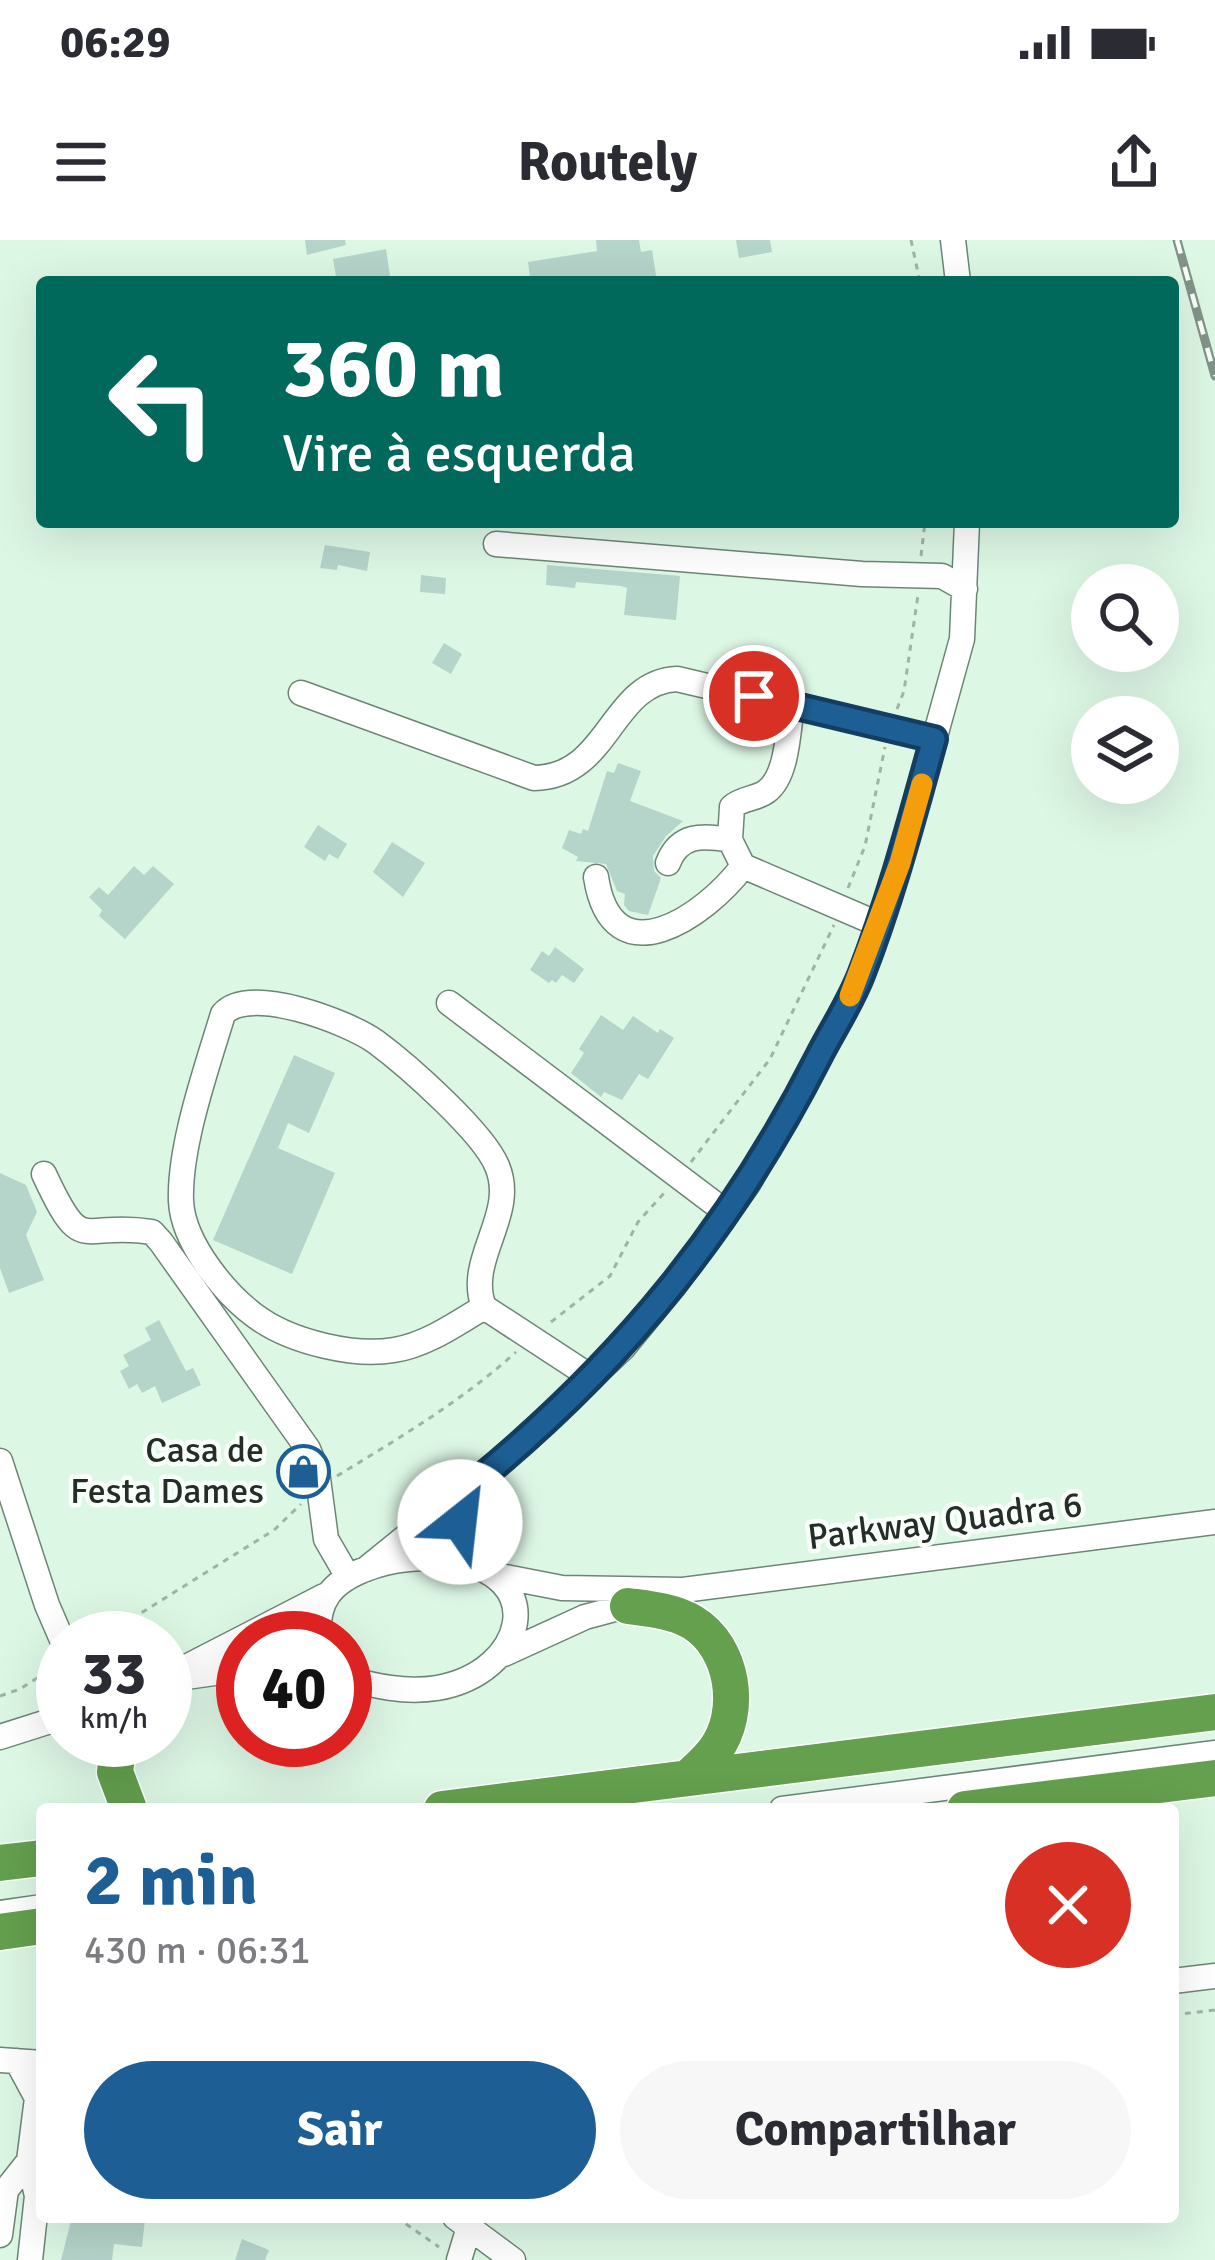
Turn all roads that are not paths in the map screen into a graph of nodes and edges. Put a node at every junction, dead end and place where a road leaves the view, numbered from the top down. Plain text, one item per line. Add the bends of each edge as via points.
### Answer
1 (953, 240) edge
2 (957, 276) edge
3 (967, 528) edge
4 (496, 544) dead end
5 (965, 589) junction
6 (302, 693) dead end
7 (792, 705) junction
8 (934, 739) junction
9 (730, 840) junction
10 (668, 863) dead end
11 (743, 866) junction
12 (596, 877) dead end
13 (878, 924) junction
14 (449, 1003) dead end
15 (44, 1174) dead end
16 (727, 1213) junction
17 (484, 1307) junction
18 (591, 1378) junction
19 (0, 1461) edge
20 (478, 1480) junction
21 (1215, 1522) edge
22 (487, 1571) junction
23 (357, 1573) junction
24 (683, 1590) junction
25 (324, 1596) junction
26 (628, 1606) junction
27 (49, 1611) edge
28 (318, 1611) edge
29 (504, 1654) junction
30 (192, 1664) edge
31 (372, 1686) edge
32 (1215, 1712) edge
33 (1215, 1725) edge
34 (36, 1726) edge
35 (0, 1737) edge
36 (1215, 1753) edge
37 (116, 1767) edge
38 (688, 1778) junction
39 (1215, 1778) edge
40 (127, 1803) edge
41 (490, 1803) edge
42 (587, 1803) edge
43 (828, 1803) edge
44 (1013, 1803) edge
45 (36, 1859) edge
46 (0, 1863) edge
47 (36, 1871) edge
48 (0, 1876) edge
49 (36, 1908) edge
50 (0, 1913) edge
51 (36, 1927) edge
52 (0, 1932) edge
53 (1215, 1976) edge
54 (1179, 1980) edge
55 (20, 2061) edge
56 (36, 2090) edge
57 (36, 2114) edge
58 (28, 2162) junction
59 (36, 2192) edge
60 (36, 2206) edge
61 (35, 2216) junction
62 (459, 2223) edge
63 (464, 2223) edge
64 (2, 2224) edge
65 (503, 2252) edge
66 (451, 2255) edge
67 (30, 2260) edge
68 (472, 2260) edge

1 - 2 street
3 - 5 street
4 - 5 street via 942,576
5 - 8 street via 962,639
6 - 7 street via 534,778 559,778 585,759 657,680
7 - 8 street
7 - 9 street via 776,778 731,807
8 - 13 street
9 - 10 street via 697,836 674,848
9 - 11 street
11 - 12 street via 694,915 650,932 617,923
11 - 13 street
13 - 16 street via 797,1100
14 - 16 street
15 - 23 street via 75,1228 152,1232 161,1242 308,1449 326,1539
16 - 18 street
17 - 17 street via 417,1344 379,1352 292,1335 228,1289 185,1224 181,1198 195,1106 231,1006 274,1004 375,1041 490,1150 504,1197 479,1283
17 - 18 street
18 - 20 street
19 - 27 street
20 - 22 street via 460,1522 466,1551
20 - 23 street
21 - 24 street, Parkway Quadra 6
22 - 23 street, Parkway Quadra 6 via 435,1558
22 - 24 street, Parkway Quadra 6 via 562,1588
22 - 29 street via 515,1606
23 - 25 street
24 - 26 street, Parkway Quadra 6
25 - 28 street
25 - 30 street
26 - 29 street, Parkway Quadra 6
26 - 38 highway via 697,1624 730,1676 725,1731
29 - 31 street, Parkway Quadra 6 via 436,1688
32 - 38 highway
33 - 42 street
34 - 35 street
36 - 43 street
37 - 40 highway
38 - 41 highway
39 - 44 highway
45 - 46 highway
47 - 48 street
49 - 50 street
51 - 52 highway
53 - 54 street
55 - 56 street
57 - 58 street
58 - 59 street
58 - 64 street via 6,2190
60 - 61 street
61 - 64 street
61 - 67 street
62 - 66 street
63 - 65 street
65 - 68 street

